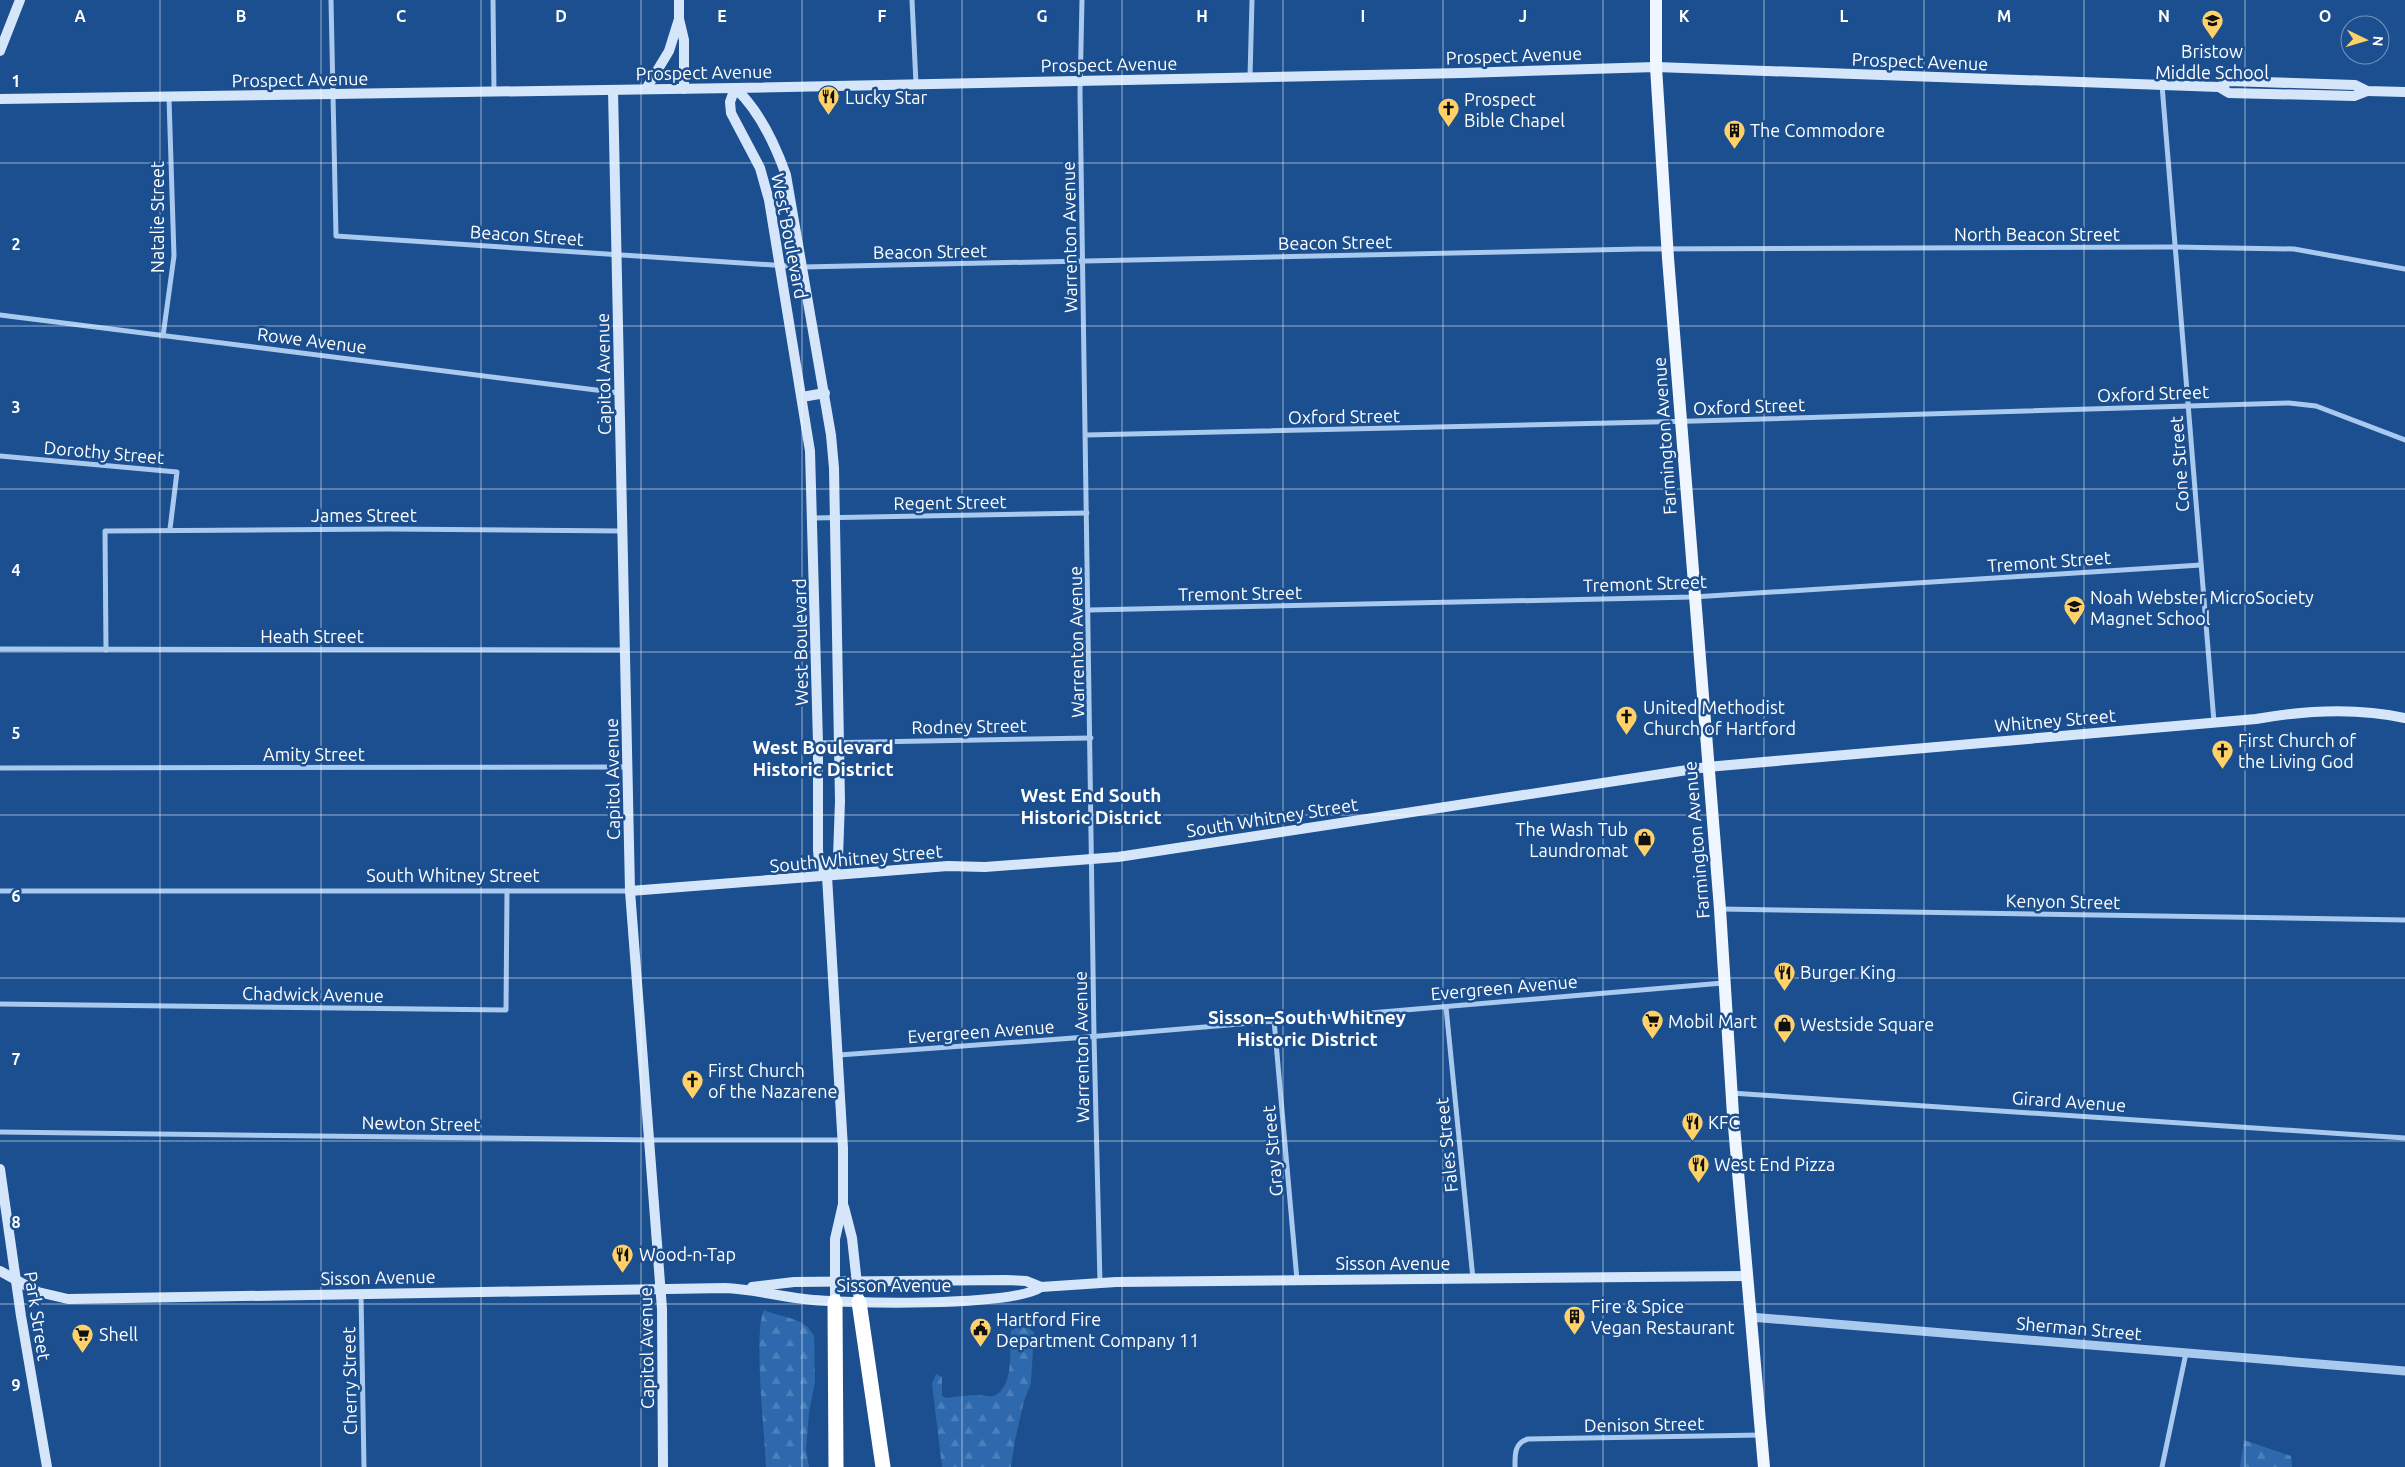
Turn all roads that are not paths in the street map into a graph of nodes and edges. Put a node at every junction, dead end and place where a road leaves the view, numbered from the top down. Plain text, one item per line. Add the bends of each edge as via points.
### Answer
1 (20, 0) edge
2 (330, 0) edge
3 (493, 0) edge
4 (679, 0) edge
5 (912, 0) edge
6 (1082, 0) edge
7 (1252, 0) edge
8 (1656, 0) edge
9 (679, 18) junction
10 (0, 51) edge
11 (1656, 67) junction
12 (1250, 78) junction
13 (1080, 81) junction
14 (916, 84) junction
15 (2162, 85) junction
16 (735, 88) junction
17 (646, 89) junction
18 (684, 89) junction
19 (613, 90) junction
20 (494, 92) junction
21 (2405, 92) edge
22 (332, 94) junction
23 (169, 98) junction
24 (0, 99) edge
25 (2174, 248) junction
26 (1668, 249) junction
27 (617, 254) junction
28 (1084, 261) junction
29 (780, 266) junction
30 (803, 268) junction
31 (2405, 269) edge
32 (0, 315) edge
33 (163, 336) junction
34 (620, 393) junction
35 (825, 393) junction
36 (802, 396) junction
37 (2189, 406) junction
38 (1680, 421) junction
39 (1086, 436) junction
40 (2405, 440) edge
41 (0, 456) edge
42 (1087, 513) junction
43 (813, 518) junction
44 (835, 518) junction
45 (170, 529) junction
46 (623, 531) junction
47 (2201, 565) junction
48 (1693, 596) junction
49 (1089, 610) junction
50 (0, 649) edge
51 (106, 650) junction
52 (625, 650) junction
53 (2405, 718) edge
54 (2214, 722) junction
55 (1091, 738) junction
56 (818, 743) junction
57 (839, 743) junction
58 (628, 767) junction
59 (1707, 767) junction
60 (0, 768) edge
61 (1092, 860) junction
62 (827, 876) junction
63 (0, 891) edge
64 (507, 891) junction
65 (630, 891) junction
66 (1720, 909) junction
67 (2405, 920) edge
68 (1724, 983) junction
69 (0, 1004) edge
70 (1446, 1007) junction
71 (1274, 1020) junction
72 (1094, 1036) junction
73 (839, 1055) junction
74 (1731, 1093) junction
75 (0, 1132) edge
76 (2405, 1138) edge
77 (650, 1140) junction
78 (842, 1140) junction
79 (0, 1170) edge
80 (843, 1204) junction
81 (0, 1270) edge
82 (1746, 1276) junction
83 (15, 1280) junction
84 (1297, 1280) junction
85 (1473, 1280) junction
86 (980, 1281) junction
87 (835, 1282) junction
88 (856, 1282) junction
89 (1100, 1283) junction
90 (1041, 1287) junction
91 (746, 1289) junction
92 (661, 1290) junction
93 (361, 1294) junction
94 (981, 1299) junction
95 (835, 1302) junction
96 (859, 1302) junction
97 (1750, 1317) junction
98 (2186, 1353) junction
99 (2405, 1371) edge
100 (1761, 1436) junction
101 (47, 1467) edge
102 (364, 1467) edge
103 (663, 1467) edge
104 (836, 1467) edge
105 (883, 1467) edge
106 (1515, 1467) edge
107 (1764, 1467) edge
108 (2162, 1467) edge

1 - 10 main road
2 - 22 street
3 - 20 street
4 - 9 main road
5 - 14 street
6 - 13 street, Warrenton Avenue
7 - 12 street
8 - 11 main road, Farmington Avenue
9 - 17 main road via 665,60
9 - 18 main road via 684,40
11 - 12 main road, Prospect Avenue
11 - 15 main road, Prospect Avenue
11 - 26 main road, Farmington Avenue
12 - 13 main road, Prospect Avenue
13 - 14 main road, Prospect Avenue
13 - 28 street, Warrenton Avenue
14 - 16 main road, Prospect Avenue
15 - 21 main road, Prospect Avenue via 2219,86 2239,81 2355,85 2366,91
15 - 25 street, Cone Street
16 - 18 main road, Prospect Avenue
16 - 29 main road, West Boulevard via 729,107 765,180
16 - 30 main road, West Boulevard via 748,100 782,163 790,189
17 - 18 main road, Prospect Avenue
17 - 19 main road, Prospect Avenue
19 - 20 main road, Prospect Avenue
19 - 27 main road, Capitol Avenue
20 - 22 main road, Prospect Avenue
22 - 23 main road, Prospect Avenue
22 - 27 street, Beacon Street via 336,236
23 - 24 main road, Prospect Avenue
23 - 33 street, Natalie Street via 174,256
25 - 26 street, North Beacon Street
25 - 31 street, North Beacon Street via 2294,249
25 - 37 street, Cone Street
26 - 28 street, Beacon Street
26 - 38 main road, Farmington Avenue
27 - 29 street, Beacon Street
27 - 34 main road, Capitol Avenue
28 - 30 street, Beacon Street
28 - 39 street, Warrenton Avenue
29 - 30 street, Beacon Street
29 - 36 main road, West Boulevard
30 - 35 main road, West Boulevard
32 - 33 street, Rowe Avenue
33 - 34 street, Rowe Avenue
34 - 46 main road, Capitol Avenue
35 - 36 main road
35 - 44 main road, West Boulevard via 834,468
36 - 43 main road, West Boulevard via 810,451
37 - 38 street, Oxford Street
37 - 40 street, Oxford Street via 2303,403
37 - 47 street, Cone Street
38 - 39 street, Oxford Street
38 - 48 main road, Farmington Avenue
39 - 42 street, Warrenton Avenue
41 - 45 street, Dorothy Street via 177,472
42 - 44 street, Regent Street
42 - 49 street, Warrenton Avenue
43 - 44 street, Regent Street
43 - 56 main road, West Boulevard
44 - 57 main road, West Boulevard
45 - 46 street, James Street
45 - 51 street, James Street via 105,531
46 - 52 main road, Capitol Avenue
47 - 48 street, Tremont Street
47 - 54 street, Cone Street
48 - 49 street, Tremont Street
48 - 59 main road, Farmington Avenue
49 - 55 street, Warrenton Avenue
50 - 51 street, Heath Street
51 - 52 street, Heath Street
52 - 58 main road, Capitol Avenue
53 - 54 main road, Whitney Street via 2325,710
54 - 59 main road, Whitney Street
55 - 57 street, Rodney Street
55 - 61 street, Warrenton Avenue
56 - 57 street, Rodney Street
56 - 62 main road, West Boulevard via 818,850 819,861
57 - 62 main road, West Boulevard via 838,857 836,867
58 - 60 street, Amity Street
58 - 65 main road, Capitol Avenue
59 - 61 main road, South Whitney Street
59 - 66 main road, Farmington Avenue
61 - 62 main road, South Whitney Street via 985,867 948,866
61 - 72 street, Warrenton Avenue
62 - 65 main road, South Whitney Street
62 - 73 main road, West Boulevard
63 - 64 street, South Whitney Street
64 - 65 street, South Whitney Street
64 - 69 street, Chadwick Avenue via 506,1010
65 - 77 main road, Capitol Avenue
66 - 67 street, Kenyon Street
66 - 68 main road, Farmington Avenue
68 - 70 street, Evergreen Avenue
68 - 74 main road, Farmington Avenue
70 - 71 street, Evergreen Avenue
70 - 85 street, Fales Street
71 - 72 street, Evergreen Avenue
71 - 84 street, Gray Street
72 - 73 street, Evergreen Avenue
72 - 89 street, Warrenton Avenue
73 - 78 main road, West Boulevard
74 - 76 street, Girard Avenue
74 - 82 main road, Farmington Avenue
75 - 77 street, Newton Street
77 - 78 street, Newton Street
77 - 92 main road, Capitol Avenue
78 - 80 main road, West Boulevard
79 - 83 main road, Park Street
80 - 87 main road, West Boulevard via 836,1239
80 - 88 main road, West Boulevard via 852,1238
81 - 83 main road, Sisson Avenue
82 - 85 main road, Sisson Avenue
82 - 97 main road, Farmington Avenue
83 - 93 main road, Sisson Avenue via 48,1296 68,1299
83 - 101 main road, Park Street
84 - 85 main road, Sisson Avenue
84 - 89 main road, Sisson Avenue
86 - 88 main road, Sisson Avenue
86 - 90 main road, Sisson Avenue via 1026,1281
86 - 94 main road
87 - 88 main road, Sisson Avenue
87 - 91 main road, Sisson Avenue via 779,1283
87 - 95 main road, West Boulevard
88 - 96 main road, West Boulevard
89 - 90 main road, Sisson Avenue
90 - 94 main road, Sisson Avenue via 1026,1295
91 - 92 main road, Sisson Avenue
91 - 95 main road, Sisson Avenue
92 - 93 main road, Sisson Avenue
92 - 103 main road, Capitol Avenue
93 - 102 street, Cherry Street
94 - 96 main road, Sisson Avenue
95 - 96 main road, Sisson Avenue
95 - 104 highway
96 - 105 highway
97 - 98 street, Sherman Street
97 - 100 main road, Farmington Avenue
98 - 99 street, Sherman Street
98 - 108 street
100 - 106 street, Denison Street via 1528,1439 1516,1447
100 - 107 main road, Farmington Avenue

